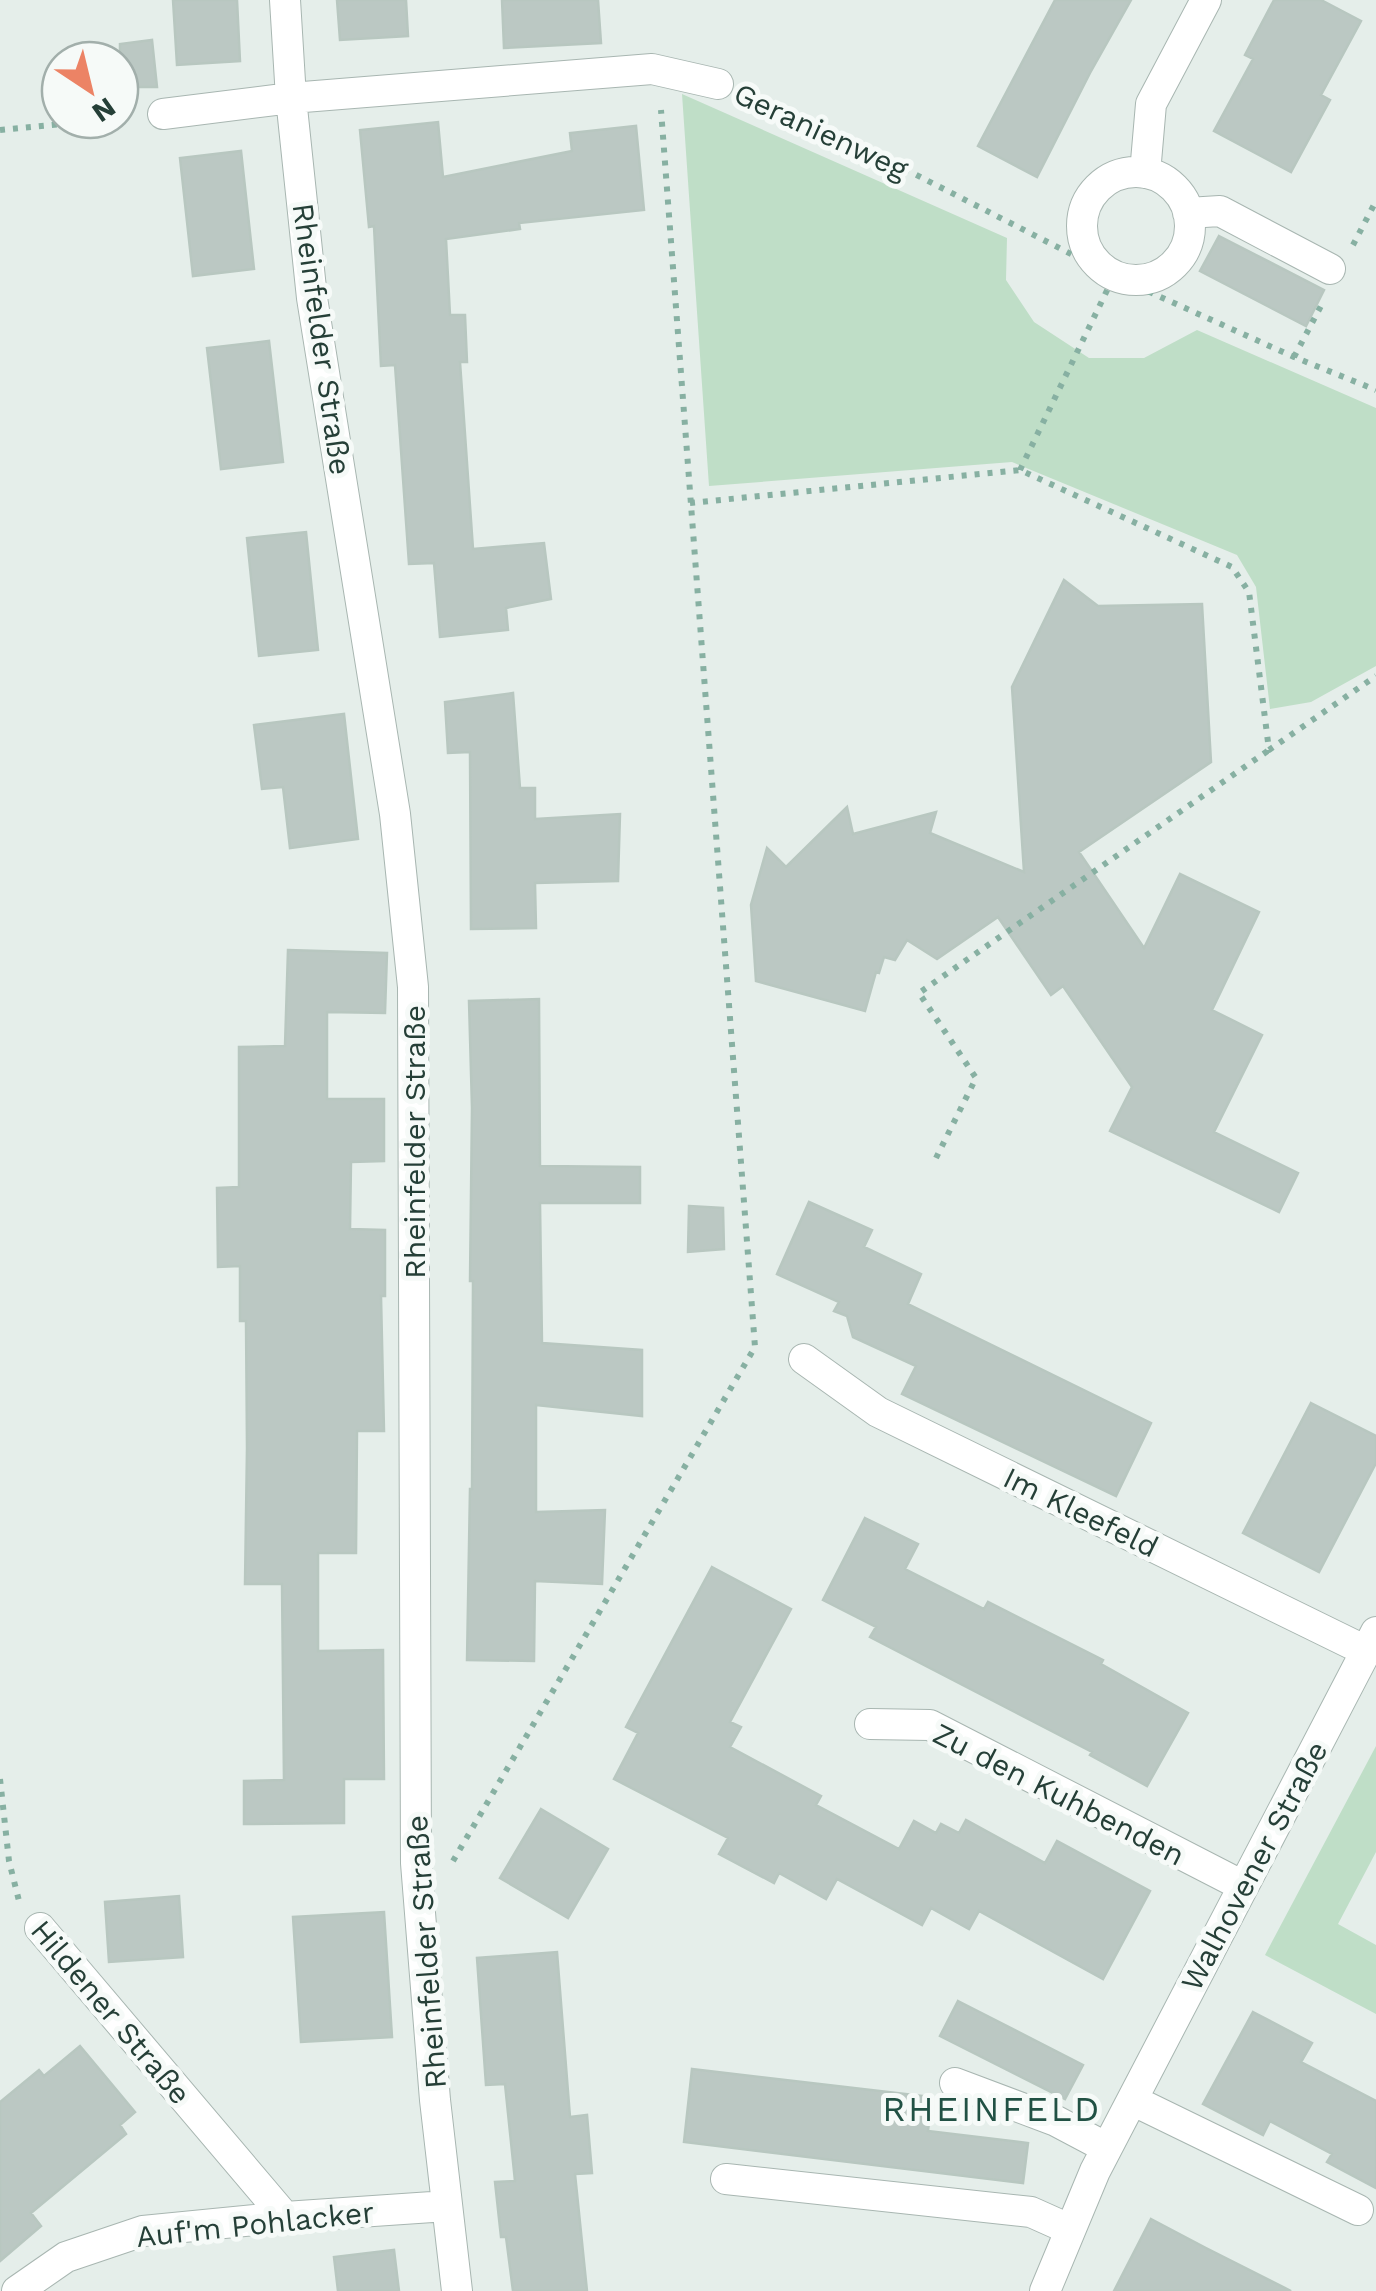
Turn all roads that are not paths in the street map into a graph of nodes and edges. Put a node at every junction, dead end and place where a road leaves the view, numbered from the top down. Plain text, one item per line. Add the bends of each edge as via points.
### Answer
1 (285, 0) edge
2 (1206, 0) edge
3 (718, 84) road end
4 (291, 98) junction
5 (163, 114) dead end
6 (1145, 173) junction
7 (1188, 212) junction
8 (1330, 269) dead end
9 (804, 1359) dead end
10 (1371, 1641) edge
11 (870, 1724) dead end
12 (1243, 1886) junction
13 (40, 1928) road end
14 (955, 2083) dead end
15 (1132, 2100) junction
16 (1108, 2148) junction
17 (726, 2178) dead end
18 (447, 2206) junction
19 (1358, 2210) dead end
20 (285, 2217) junction
21 (1069, 2229) junction
22 (17, 2291) edge
23 (458, 2291) edge
24 (1045, 2291) edge

1 - 4 street, Rheinfelder Straße
2 - 6 street via 1151,104
3 - 4 street, Geranienweg via 652,70
4 - 5 street, Geranienweg
4 - 18 street, Rheinfelder Straße via 312,298 395,814 413,987 416,1864
6 - 7 street via 1172,186
6 - 7 street via 1111,178 1087,203 1082,236 1100,266 1130,280 1164,273 1186,247
7 - 8 street via 1220,211
9 - 10 street, Im Kleefeld via 878,1412
10 - 12 street, Walhovener Straße
11 - 12 street, Zu den Kuhbenden via 930,1726
12 - 15 street, Walhovener Straße
13 - 20 street, Hildener Straße
14 - 16 street
15 - 16 street, Walhovener Straße
15 - 19 street
16 - 21 street, Walhovener Straße
17 - 21 street via 1031,2212
18 - 20 street, Auf'm Pohlacker
18 - 23 street, Rheinfelder Straße
20 - 22 street, Auf'm Pohlacker via 143,2231 66,2258
21 - 24 street, Walhovener Straße

